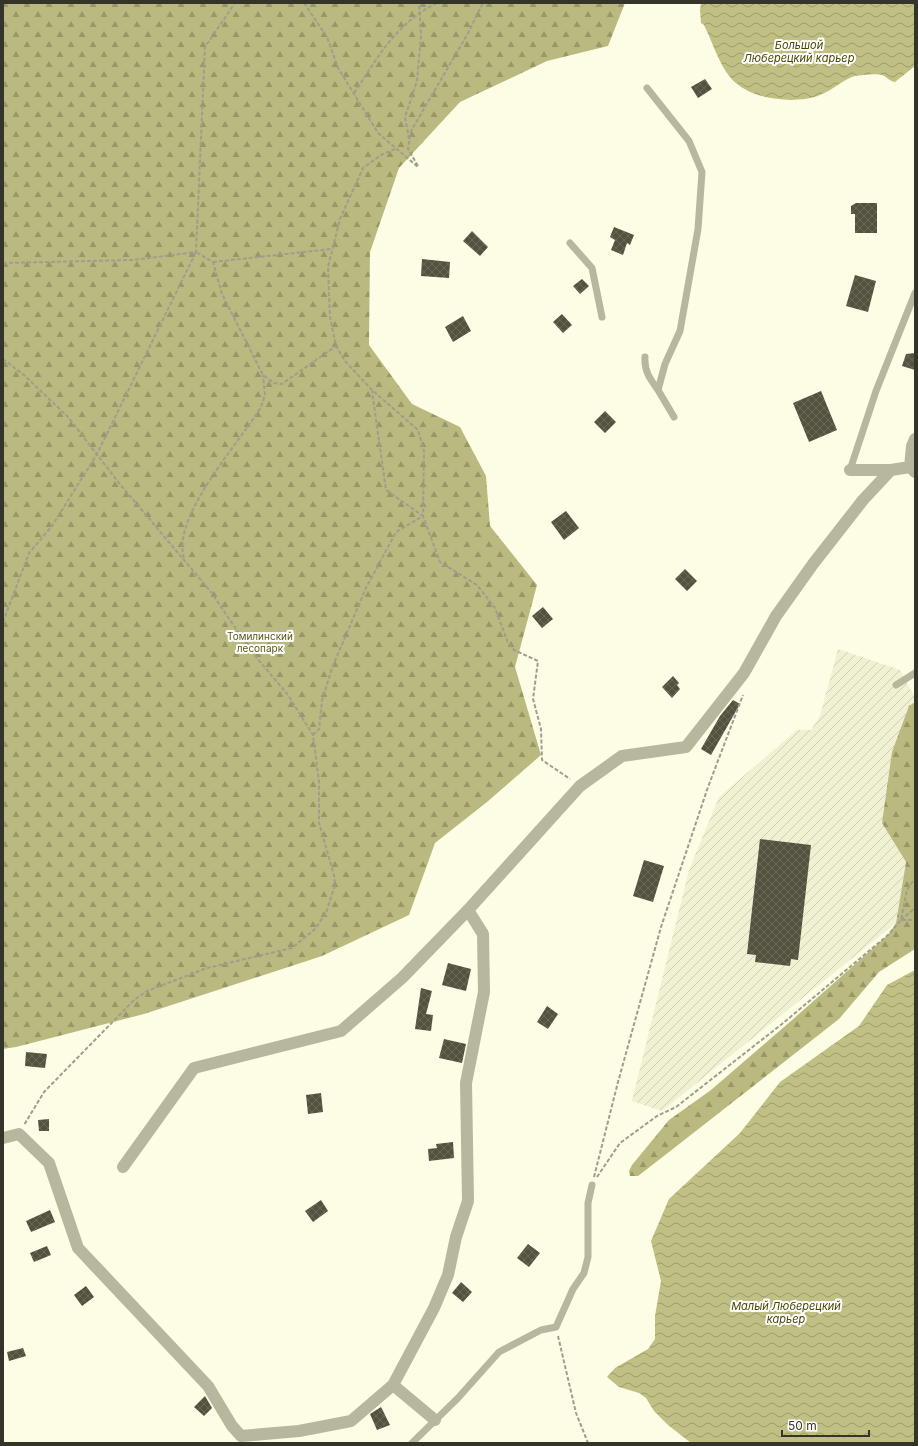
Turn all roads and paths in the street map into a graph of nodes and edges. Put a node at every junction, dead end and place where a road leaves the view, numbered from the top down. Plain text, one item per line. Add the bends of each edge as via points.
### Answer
1 (234, 3) edge
2 (304, 3) edge
3 (308, 3) edge
4 (419, 3) edge
5 (437, 3) edge
6 (483, 3) edge
7 (308, 7) junction
8 (418, 12) junction
9 (647, 88) dead end
10 (354, 93) junction
11 (409, 141) junction
12 (395, 149) junction
13 (570, 243) dead end
14 (331, 249) junction
15 (196, 252) junction
16 (213, 262) junction
17 (3, 263) edge
18 (915, 293) edge
19 (602, 317) dead end
20 (336, 346) junction
21 (644, 357) dead end
22 (3, 359) edge
23 (263, 375) junction
24 (372, 390) junction
25 (658, 390) junction
26 (674, 417) dead end
27 (915, 439) edge
28 (97, 454) junction
29 (850, 470) joint
30 (891, 470) junction
31 (913, 470) edge
32 (423, 516) junction
33 (185, 561) junction
34 (3, 622) edge
35 (915, 673) edge
36 (896, 685) dead end
37 (743, 693) dead end
38 (313, 735) junction
39 (580, 786) junction
40 (915, 878) edge
41 (915, 908) edge
42 (468, 910) junction
43 (900, 920) junction
44 (915, 920) edge
45 (19, 1134) junction
46 (3, 1138) edge
47 (123, 1166) dead end
48 (592, 1185) junction
49 (556, 1327) junction
50 (393, 1385) junction
51 (435, 1420) junction
52 (412, 1443) edge
53 (588, 1443) edge

1 - 15 path via 205,47
2 - 7 path
3 - 7 path
4 - 8 path
5 - 8 path
6 - 11 path via 411,131
7 - 10 path via 327,38 338,68
8 - 10 path via 391,38
8 - 11 path via 421,36 417,81 405,117
9 - 25 lane via 689,141 702,172 698,229 680,331 665,364
10 - 12 path via 378,133
11 - 12 path via 408,149 418,167
12 - 14 path via 363,168 340,219
13 - 19 lane via 592,268
14 - 16 path
14 - 20 path via 328,267 330,317
15 - 16 path
15 - 17 path via 132,260
15 - 28 path
16 - 23 path via 222,294
18 - 29 lane via 876,391
20 - 23 path via 282,384 274,383
20 - 24 path via 345,361
21 - 25 lane via 648,376
22 - 28 path via 24,375 68,417
23 - 33 path via 262,407 197,500 185,530 182,550
24 - 32 path via 386,490
24 - 32 path via 418,430 424,452
25 - 26 lane
27 - 31 street via 912,446
28 - 33 path
28 - 34 path via 52,526 29,553
29 - 30 street
30 - 31 street
30 - 39 street via 863,500 813,564 776,616 744,674 686,747 622,756
32 - 38 path via 396,532 366,588 332,668 322,701 319,729
32 - 39 path via 440,562 477,585 495,608 508,643 514,650 538,661 532,699 541,729 542,760
33 - 38 path via 211,592 251,651 288,695
35 - 36 lane
37 - 48 path via 661,927
38 - 45 path via 319,782 320,823 335,885 326,913 315,929 292,948 207,968 147,991 134,1000 44,1092
39 - 42 street
40 - 43 path via 907,890
41 - 43 path
42 - 47 street via 402,978 340,1031 194,1068
42 - 50 street via 483,934 484,992 466,1083 468,1201 456,1237 448,1275 434,1308
43 - 44 path
43 - 48 path via 888,935 782,1024 676,1107 657,1116 620,1143
45 - 46 street
45 - 50 street via 48,1163 78,1248 208,1386 232,1426 241,1436 300,1431 351,1422
48 - 49 lane via 588,1203 588,1257 584,1273 573,1289
49 - 51 lane via 541,1330 499,1352
49 - 53 path via 576,1413
50 - 51 street
51 - 52 lane

